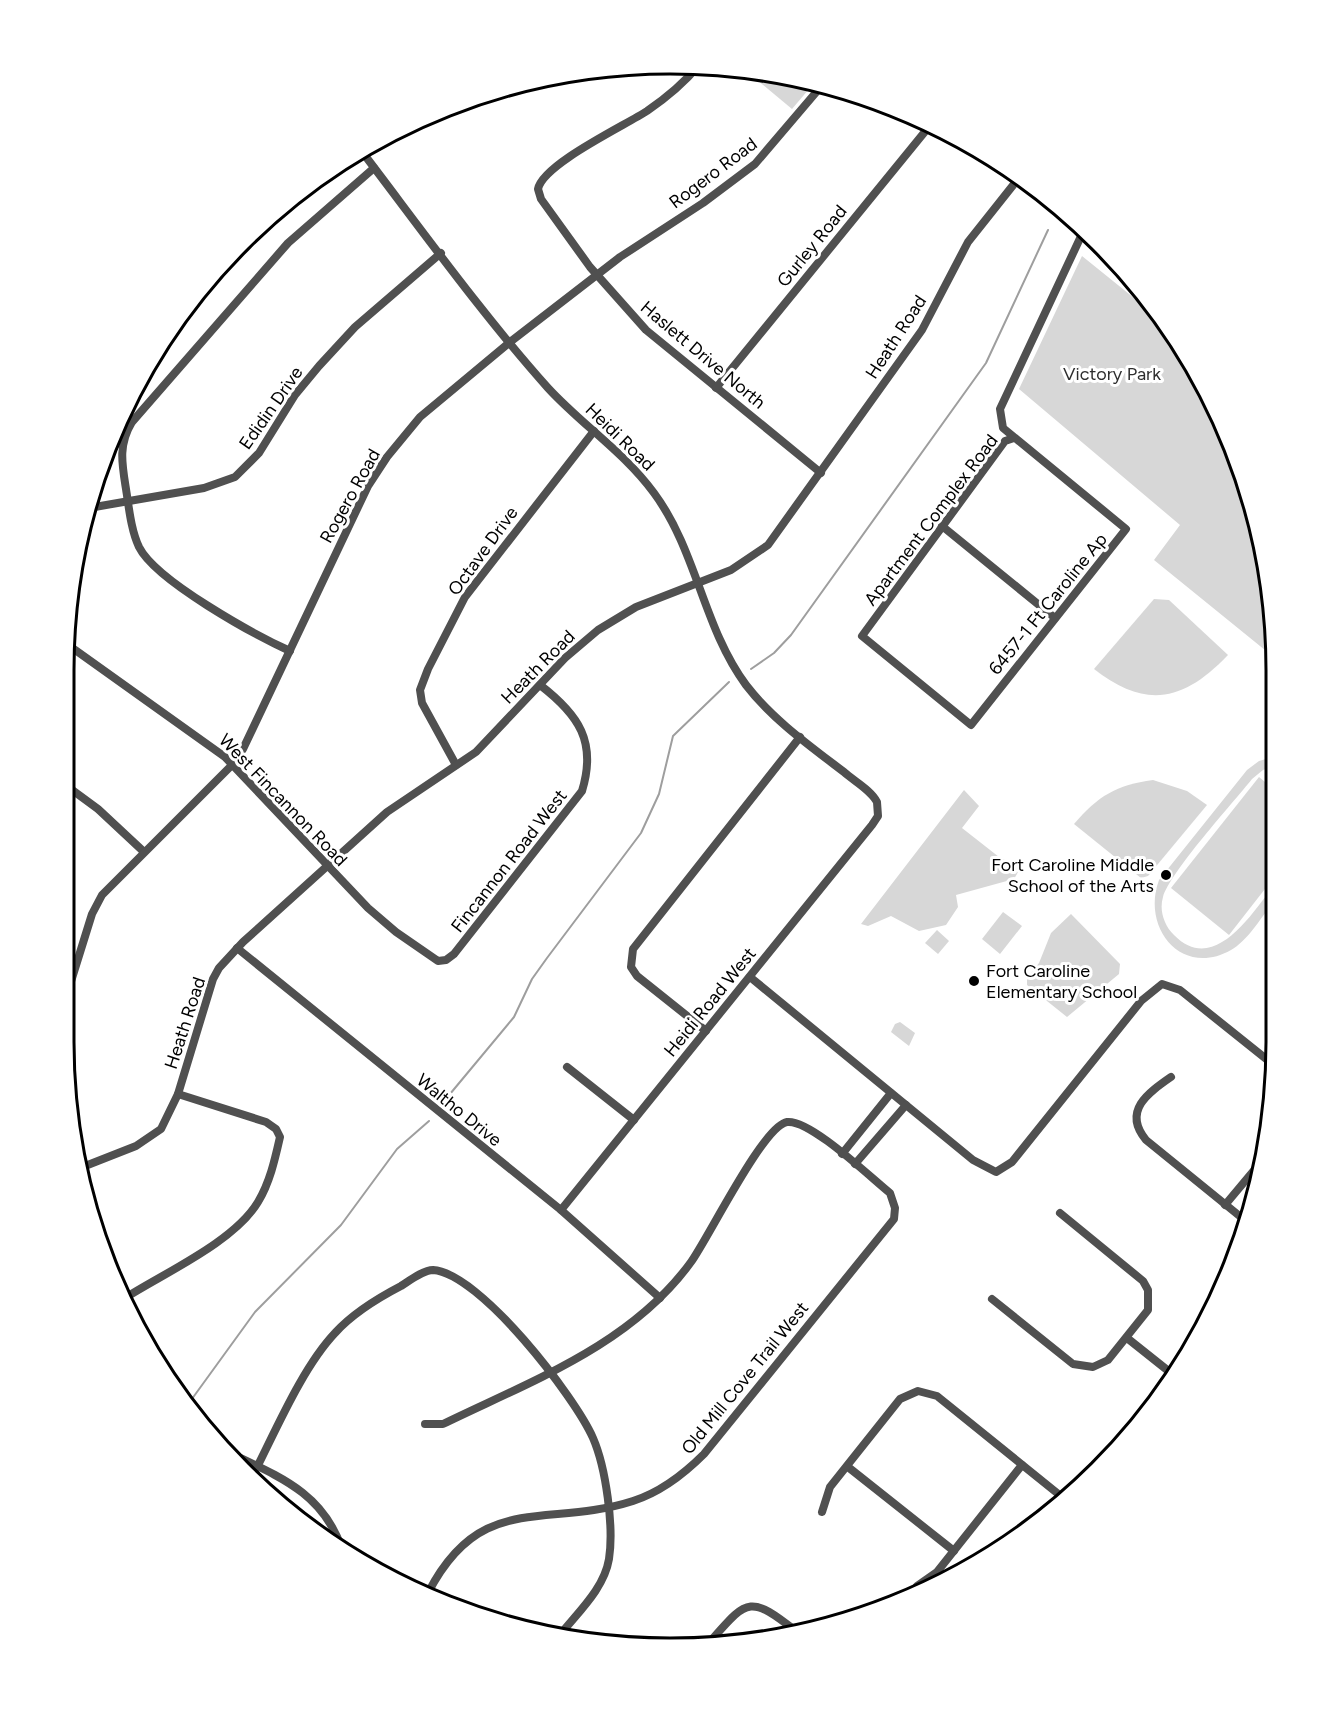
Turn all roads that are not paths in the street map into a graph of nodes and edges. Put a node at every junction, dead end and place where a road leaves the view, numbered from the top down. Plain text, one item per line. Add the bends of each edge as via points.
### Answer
1 (689, 74) edge
2 (816, 92) edge
3 (925, 131) edge
4 (366, 157) edge
5 (375, 168) junction
6 (1014, 184) edge
7 (1080, 238) edge
8 (441, 253) junction
9 (597, 275) junction
10 (510, 342) junction
11 (716, 388) junction
12 (594, 431) junction
13 (1014, 438) junction
14 (821, 473) junction
15 (128, 502) junction
16 (97, 507) edge
17 (942, 526) junction
18 (698, 583) junction
19 (1055, 618) junction
20 (75, 649) edge
21 (290, 651) junction
22 (915, 679) joint
23 (540, 685) junction
24 (800, 737) junction
25 (232, 765) junction
26 (456, 765) junction
27 (74, 791) edge
28 (879, 811) joint
29 (143, 851) junction
30 (326, 865) junction
31 (237, 948) junction
32 (446, 960) joint
33 (74, 972) edge
34 (750, 977) junction
35 (706, 1031) junction
36 (1266, 1058) edge
37 (567, 1067) dead end
38 (1171, 1077) dead end
39 (891, 1093) junction
40 (178, 1094) junction
41 (906, 1105) junction
42 (634, 1120) junction
43 (843, 1154) junction
44 (855, 1164) junction
45 (87, 1165) edge
46 (1251, 1174) edge
47 (1225, 1205) junction
48 (561, 1210) junction
49 (1060, 1213) dead end
50 (1240, 1217) edge
51 (130, 1295) edge
52 (660, 1298) junction
53 (992, 1299) dead end
54 (1127, 1338) junction
55 (1168, 1370) edge
56 (549, 1372) junction
57 (425, 1424) dead end
58 (247, 1463) edge
59 (1022, 1465) junction
60 (848, 1467) junction
61 (257, 1468) junction
62 (256, 1471) edge
63 (1058, 1494) edge
64 (607, 1507) junction
65 (822, 1512) dead end
66 (337, 1536) edge
67 (954, 1551) junction
68 (923, 1582) edge
69 (431, 1588) edge
70 (790, 1626) edge
71 (565, 1629) edge
72 (715, 1636) edge

1 - 9 street, Haslett Drive North via 659,102 578,151 544,178 538,189 541,199
2 - 9 street, Rogero Road via 755,164
3 - 11 street, Gurley Road
4 - 5 street, Heidi Road
5 - 8 street, Heidi Road
5 - 15 street via 288,243 132,422 121,455
6 - 14 street, Heath Road via 968,242 922,330
7 - 13 street, Apartment Complex Road via 1000,409 1004,428
8 - 10 street, Heidi Road
8 - 15 street, Edidin Drive via 356,327 319,366 245,470 217,485
9 - 10 street, Rogero Road
9 - 11 street, Haslett Drive North via 646,330
10 - 12 street, Heidi Road via 550,390
10 - 21 street, Rogero Road via 430,407 387,457 343,536
11 - 14 street, Haslett Drive North
12 - 18 street, Heidi Road via 625,459 659,501
12 - 26 street, Octave Drive via 465,597 428,669 420,690 422,703
13 - 17 street, Apartment Complex Road via 1005,441
13 - 19 street, 6457-1 Ft Caroline Ap via 1126,529
14 - 18 street, Heath Road via 768,545 747,561
15 - 16 street, Edidin Drive
15 - 21 street via 135,537 147,560 246,630
17 - 19 street
17 - 22 street, Apartment Complex Road via 862,636
18 - 23 street, Heath Road via 614,620 565,658
18 - 24 street, Heidi Road via 721,644 736,670 755,696
19 - 22 street, 6457-1 Ft Caroline Ap via 970,725
20 - 25 street, West Fincannon Road via 216,749
21 - 25 street, Rogero Road
23 - 26 street, Heath Road via 476,752
23 - 32 street, Fincannon Road West via 567,708 583,732 589,763 582,791
24 - 28 street, Heidi Road via 875,798
24 - 35 street via 633,949 631,967 638,976
25 - 29 street, Rogero Road
25 - 30 street, West Fincannon Road
26 - 30 street, Heath Road via 387,812
27 - 29 street
28 - 34 street, Heidi Road West via 872,825
29 - 33 street, Rogero Road via 110,884 92,914
30 - 31 street, Heath Road
30 - 32 street, West Fincannon Road via 396,932 430,957
31 - 40 street, Heath Road via 213,979
31 - 48 street, Waltho Drive
34 - 35 street, Heidi Road West
34 - 39 street
35 - 42 street, Heidi Road West
36 - 41 street via 1180,990 1162,984 1141,1001 1012,1162 996,1172 973,1160
37 - 42 street
38 - 47 street via 1141,1103 1136,1118 1138,1128 1146,1140
39 - 41 street
39 - 43 street
40 - 45 street, Heath Road via 167,1121 150,1138
40 - 51 street via 266,1122 280,1137 270,1178 246,1217 214,1244
41 - 44 street
42 - 48 street, Heidi Road West
43 - 44 street
43 - 52 street via 807,1126 787,1122 772,1130 709,1236
44 - 64 street, Old Mill Cove Trail West via 890,1193 894,1219 687,1472 633,1501
46 - 47 street
47 - 50 street
48 - 52 street, Waltho Drive
49 - 54 street via 1143,1281 1148,1290 1148,1310
52 - 56 street via 591,1352
53 - 54 street via 1073,1364 1093,1367 1102,1363
54 - 55 street
56 - 57 street via 442,1424
56 - 61 street via 513,1325 453,1277 434,1270 370,1303 334,1333 312,1365
56 - 64 street via 593,1437 602,1464
58 - 61 street
59 - 60 street via 937,1396 918,1391 900,1399
59 - 63 street
59 - 67 street
60 - 65 street via 831,1487
60 - 67 street
61 - 62 street
61 - 66 street via 308,1495 322,1509
64 - 69 street, Old Mill Cove Trail West via 520,1517 489,1528 471,1539 448,1562
64 - 71 street via 610,1532 606,1570 595,1592
67 - 68 street
70 - 72 street via 770,1610 745,1607

